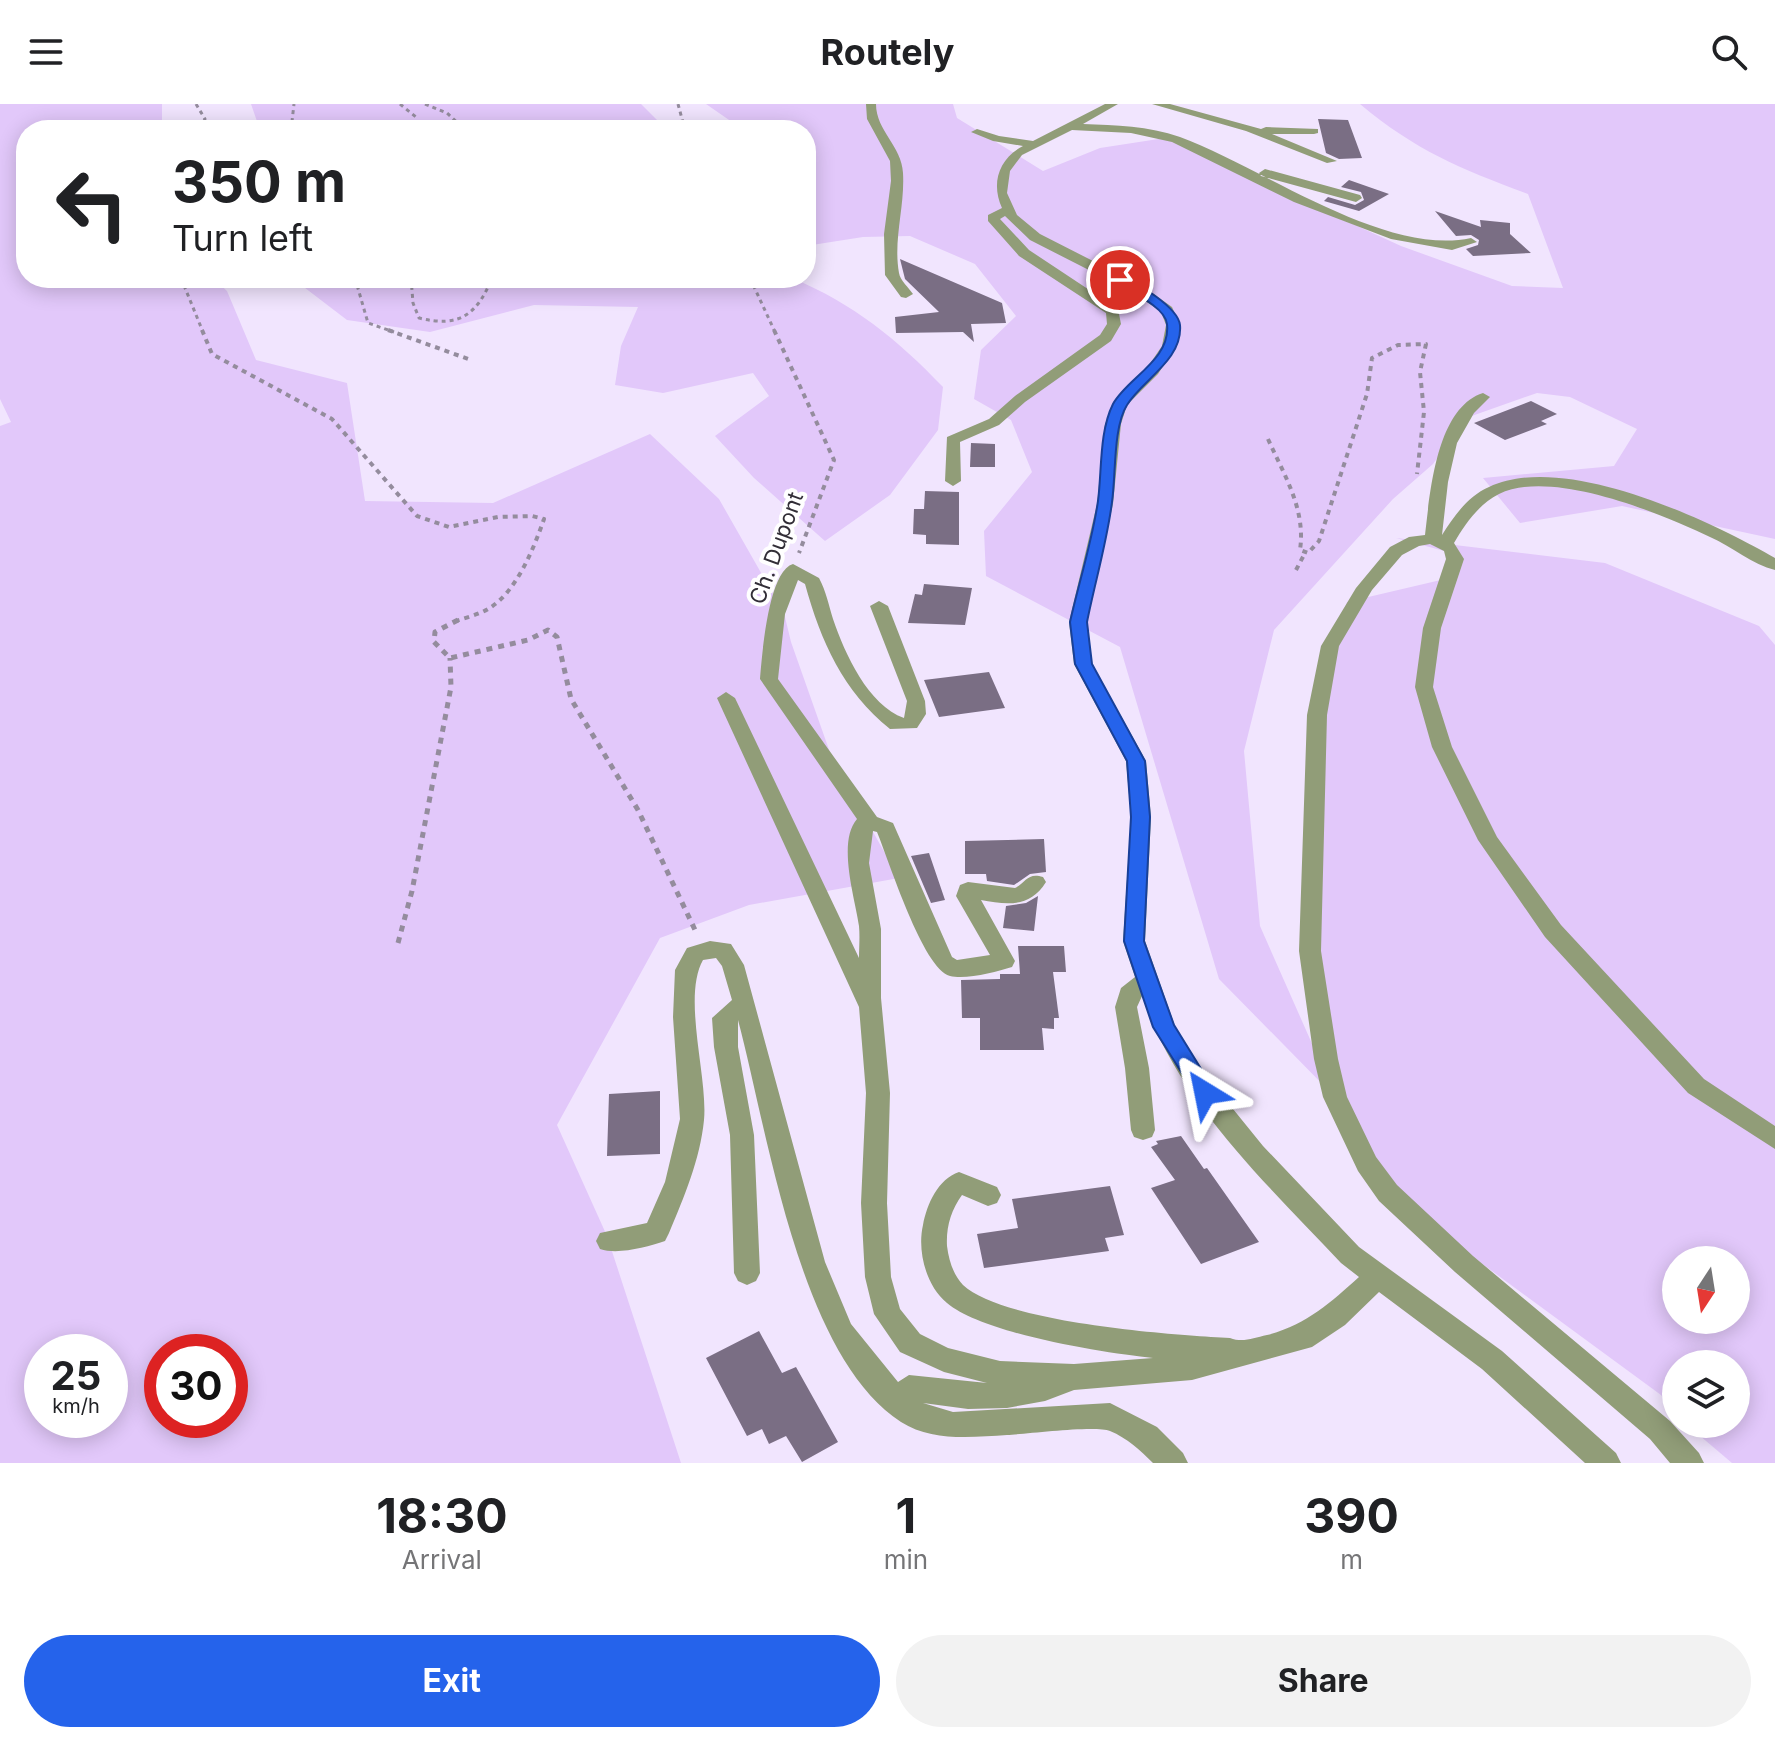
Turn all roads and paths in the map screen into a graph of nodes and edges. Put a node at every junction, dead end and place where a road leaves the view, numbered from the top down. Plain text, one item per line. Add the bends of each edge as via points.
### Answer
1 (400, 104) edge
2 (425, 104) edge
3 (871, 104) edge
4 (1113, 104) edge
5 (1157, 104) edge
6 (417, 120) edge
7 (454, 120) edge
8 (1074, 123) junction
9 (1250, 129) junction
10 (1314, 131) dead end
11 (977, 132) dead end
12 (1164, 135) junction
13 (1033, 144) junction
14 (1331, 161) dead end
15 (1356, 198) dead end
16 (1008, 210) junction
17 (1471, 242) dead end
18 (185, 288) edge
19 (358, 288) edge
20 (412, 288) edge
21 (486, 288) edge
22 (755, 288) edge
23 (906, 294) dead end
24 (471, 360) dead end
25 (1483, 397) dead end
26 (1268, 439) dead end
27 (953, 481) dead end
28 (1415, 488) dead end
29 (1439, 542) junction
30 (1305, 553) junction
31 (1775, 565) edge
32 (793, 569) junction
33 (1296, 570) dead end
34 (879, 606) dead end
35 (450, 658) junction
36 (726, 698) dead end
37 (870, 822) junction
38 (1035, 882) dead end
39 (398, 943) dead end
40 (706, 950) junction
41 (1147, 980) junction
42 (742, 1004) junction
43 (870, 1005) junction
44 (1143, 1130) dead end
45 (1775, 1139) edge
46 (988, 1195) dead end
47 (609, 1241) dead end
48 (747, 1273) dead end
49 (1378, 1276) junction
50 (1252, 1350) junction
51 (1074, 1377) junction
52 (902, 1405) junction
53 (1173, 1463) edge
54 (1606, 1463) edge
55 (1690, 1463) edge

1 - 6 path
2 - 7 path
3 - 23 street via 875,125 895,157 892,275
4 - 8 street
5 - 9 street
8 - 12 street
8 - 13 street
9 - 10 street
9 - 14 street
11 - 13 street
12 - 15 street via 1270,175
12 - 17 street via 1333,215 1442,246
13 - 16 street via 1004,171 1001,193
16 - 27 street via 992,218 1009,240 1100,301 1113,312 1114,324 1106,338 994,422 952,440
16 - 41 street via 1035,237 1139,290 1167,310 1173,325 1169,346 1120,404 1113,424 1105,504 1078,622 1083,664 1136,761 1141,817 1134,941
18 - 35 path via 212,354 332,419 417,516 449,527 498,517 544,519 494,605 435,632 434,642
19 - 24 path via 368,323
20 - 21 path via 419,318 438,324 458,322 472,313
22 - 32 path, Ch. Dupont via 834,460
25 - 29 street via 1470,406 1446,449
26 - 30 path via 1299,511 1304,537 1300,550
28 - 30 path via 1424,412 1420,372 1427,350 1426,344 1414,342 1383,349 1372,358 1367,394 1319,541
29 - 31 street via 1484,497 1504,486 1539,482 1668,511 1735,540
29 - 45 street via 1455,559 1432,628 1424,687 1442,747 1488,840 1553,931 1696,1086
29 - 55 street via 1415,541 1396,551 1365,588 1330,646 1317,715 1310,951 1335,1097 1367,1164 1388,1193 1660,1430
30 - 33 path
32 - 34 street via 813,582 836,654 851,681 878,712 897,725 910,724 916,701
32 - 37 street, Ch. Dupont via 776,614 769,679
35 - 39 path via 451,687
35 - 40 path via 528,640 548,630 557,637 571,699 638,810
36 - 43 street
37 - 38 street, Ch. Dupont via 886,828 934,946 954,969 1004,961 968,890 1021,897
37 - 43 street via 863,825 858,863 870,929
40 - 42 street via 723,950 733,965
40 - 47 street via 695,954 686,970 692,1119 678,1182 656,1233
41 - 44 street via 1136,985 1126,1007
41 - 49 street via 1164,1027 1205,1093 1350,1255
42 - 48 street via 724,1018 724,1039 742,1136
42 - 52 street via 812,1262 841,1332
43 - 51 street via 878,1093 878,1277 888,1314 910,1343 944,1359 1000,1374
46 - 50 street via 959,1182 947,1192 940,1211 934,1240 937,1263 959,1297 1032,1324 1104,1339 1166,1348
49 - 50 street via 1302,1338
49 - 54 street via 1492,1360
50 - 51 street via 1192,1367
51 - 52 street via 1012,1397 909,1388
52 - 53 street via 911,1413 953,1425 1110,1416 1147,1437

